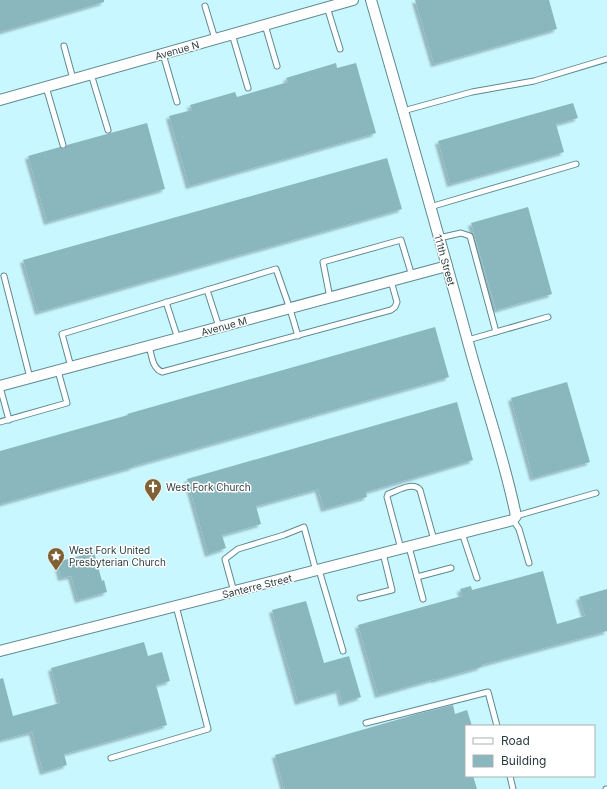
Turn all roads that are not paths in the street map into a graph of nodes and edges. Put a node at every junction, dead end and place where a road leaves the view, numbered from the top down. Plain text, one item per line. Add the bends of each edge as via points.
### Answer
1 (353, 0) edge
2 (371, 0) edge
3 (205, 6) dead end
4 (328, 7) junction
5 (265, 25) junction
6 (232, 34) junction
7 (215, 39) junction
8 (64, 46) dead end
9 (340, 49) dead end
10 (163, 54) junction
11 (607, 60) edge
12 (278, 66) dead end
13 (91, 74) junction
14 (73, 79) junction
15 (46, 87) junction
16 (248, 88) dead end
17 (0, 100) edge
18 (177, 102) dead end
19 (403, 111) junction
20 (108, 130) dead end
21 (63, 145) dead end
22 (576, 164) dead end
23 (430, 207) junction
24 (439, 238) junction
25 (447, 266) junction
26 (4, 276) dead end
27 (412, 276) junction
28 (391, 281) junction
29 (207, 290) junction
30 (330, 298) junction
31 (166, 302) junction
32 (290, 309) junction
33 (548, 317) dead end
34 (219, 328) junction
35 (496, 332) junction
36 (298, 336) junction
37 (178, 339) junction
38 (468, 340) junction
39 (149, 346) junction
40 (71, 367) junction
41 (58, 371) junction
42 (30, 378) junction
43 (0, 387) edge
44 (9, 420) junction
45 (0, 422) edge
46 (596, 493) dead end
47 (515, 518) junction
48 (462, 533) junction
49 (434, 540) junction
50 (405, 548) junction
51 (383, 553) junction
52 (529, 563) dead end
53 (451, 568) dead end
54 (317, 570) junction
55 (417, 577) junction
56 (477, 578) dead end
57 (234, 592) junction
58 (360, 598) dead end
59 (423, 599) dead end
60 (176, 606) junction
61 (343, 650) dead end
62 (0, 651) edge
63 (366, 723) dead end
64 (497, 725) edge
65 (111, 758) dead end
66 (510, 777) edge
67 (514, 789) edge

1 - 4 street, Avenue N
2 - 19 street, 111th Street
3 - 7 lane
4 - 5 street, Avenue N
4 - 9 lane
5 - 6 street, Avenue N
5 - 12 lane
6 - 7 street, Avenue N
6 - 16 lane
7 - 10 street, Avenue N
8 - 14 lane
10 - 13 street, Avenue N
10 - 18 lane
11 - 19 lane via 534,81 472,92
13 - 14 street, Avenue N
13 - 20 lane
14 - 15 street, Avenue N
15 - 17 street, Avenue N
15 - 21 lane
19 - 23 street, 111th Street
22 - 23 lane
23 - 24 street, 111th Street
24 - 25 street, 111th Street
24 - 35 lane via 461,233 470,236
25 - 27 street, Avenue M
25 - 38 street, 111th Street
26 - 42 lane
27 - 28 street, Avenue M
27 - 30 lane via 401,240 323,262
28 - 30 street, Avenue M
28 - 36 lane via 397,302 391,310
29 - 31 lane
29 - 32 lane via 276,269
29 - 34 lane
30 - 32 street, Avenue M
31 - 37 lane
31 - 40 lane via 62,334
32 - 34 street, Avenue M
32 - 36 lane
33 - 35 lane
34 - 37 street, Avenue M
35 - 38 lane
36 - 39 lane via 162,372 154,365
37 - 39 street, Avenue M
38 - 47 street, 111th Street via 511,492
39 - 40 street, Avenue M
40 - 41 street, Avenue M
41 - 42 street, Avenue M
41 - 44 lane via 67,403
42 - 43 street, Avenue M
43 - 44 lane
44 - 45 lane
46 - 47 lane
47 - 48 street, Santerre Street
47 - 52 lane
48 - 49 street, Santerre Street
48 - 56 lane
49 - 50 street, Santerre Street
49 - 50 lane via 420,490 412,485 388,494 387,497
50 - 51 street, Santerre Street
50 - 55 lane
51 - 54 street, Santerre Street
51 - 58 lane via 392,590
53 - 55 lane
54 - 57 street, Santerre Street
54 - 57 lane via 304,528 238,549 225,559
54 - 61 lane
55 - 59 lane
57 - 60 street, Santerre Street
60 - 62 street, Santerre Street
60 - 65 lane via 208,730
63 - 64 lane via 488,692
66 - 67 lane

